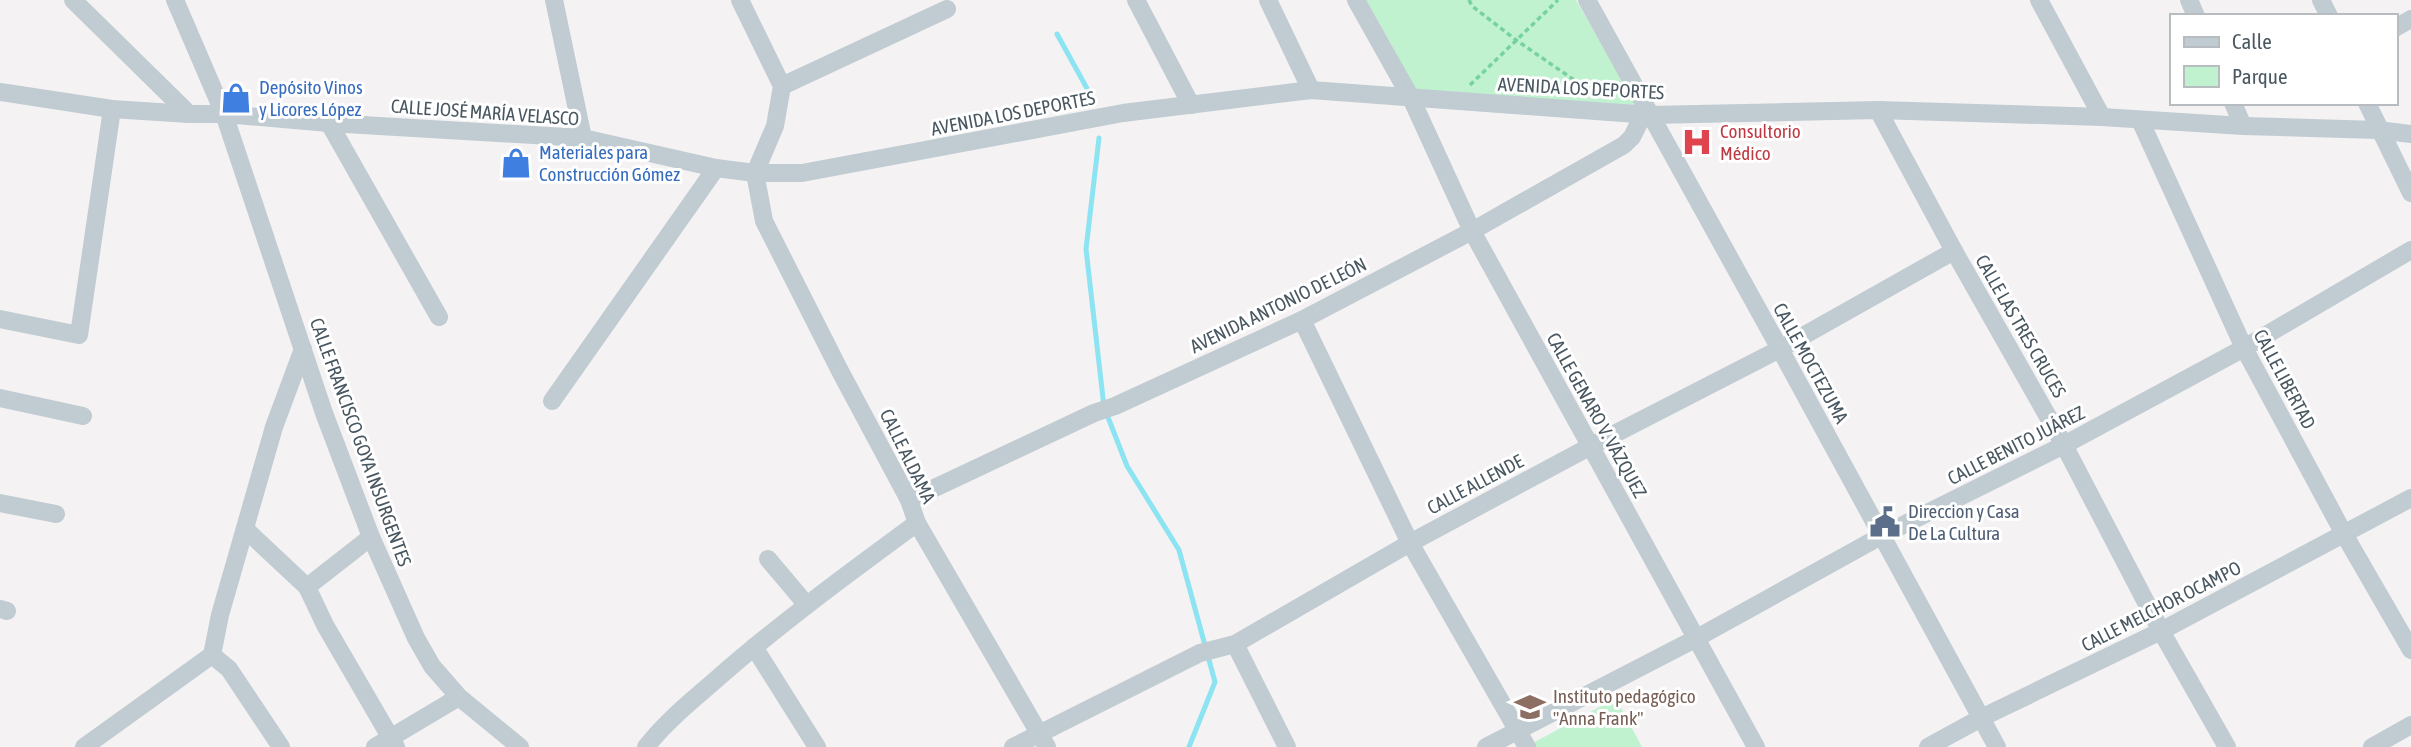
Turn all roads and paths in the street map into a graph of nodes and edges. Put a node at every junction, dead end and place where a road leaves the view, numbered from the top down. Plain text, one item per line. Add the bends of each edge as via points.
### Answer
1 (73, 0) edge
2 (175, 0) edge
3 (554, 0) edge
4 (740, 0) edge
5 (1136, 0) edge
6 (1268, 0) edge
7 (1356, 0) edge
8 (1469, 0) edge
9 (1558, 0) edge
10 (1587, 0) edge
11 (2039, 0) edge
12 (947, 9) dead end
13 (1516, 40) junction
14 (782, 86) junction
15 (1311, 90) junction
16 (0, 92) edge
17 (1411, 98) junction
18 (1453, 101) junction
19 (1191, 105) junction
20 (2234, 105) edge
21 (2368, 105) edge
22 (112, 109) junction
23 (1878, 110) junction
24 (1622, 113) junction
25 (189, 114) junction
26 (224, 114) junction
27 (1647, 115) junction
28 (2102, 117) junction
29 (2140, 120) junction
30 (329, 123) junction
31 (2243, 126) junction
32 (2378, 130) junction
33 (2411, 134) edge
34 (583, 138) junction
35 (716, 168) junction
36 (755, 173) junction
37 (2411, 193) edge
38 (1472, 231) junction
39 (2411, 250) edge
40 (1954, 251) junction
41 (439, 317) dead end
42 (0, 319) edge
43 (1301, 320) junction
44 (2244, 348) junction
45 (303, 349) junction
46 (1780, 349) junction
47 (0, 398) edge
48 (552, 401) dead end
49 (83, 416) dead end
50 (2064, 445) junction
51 (1591, 446) junction
52 (2411, 498) edge
53 (909, 499) junction
54 (0, 503) edge
55 (56, 514) dead end
56 (917, 523) junction
57 (245, 529) junction
58 (2344, 534) junction
59 (1881, 536) junction
60 (371, 537) junction
61 (1410, 543) junction
62 (768, 559) dead end
63 (307, 587) junction
64 (806, 604) junction
65 (2161, 631) junction
66 (1695, 639) junction
67 (1228, 646) junction
68 (754, 647) junction
69 (2411, 650) edge
70 (212, 655) junction
71 (459, 697) junction
72 (1981, 718) junction
73 (2411, 726) edge
74 (1523, 739) edge
75 (1044, 740) edge
76 (394, 742) edge
77 (84, 747) edge
78 (281, 747) edge
79 (374, 747) edge
80 (520, 747) edge
81 (646, 747) edge
82 (817, 747) edge
83 (1013, 747) edge
84 (1287, 747) edge
85 (1486, 747) edge
86 (1756, 747) edge
87 (1928, 747) edge
88 (1997, 747) edge
89 (2227, 747) edge
90 (2372, 747) edge

1 - 25 street
2 - 26 street, CALLE FRANCISCO GOYA INSURGENTES
3 - 34 street
4 - 14 street
5 - 19 street
6 - 15 street
7 - 17 street, CALLE GENARO V. VÁZQUEZ
8 - 13 path
9 - 13 path
10 - 27 street, CALLE MOCTEZUMA
11 - 28 street
12 - 14 street
13 - 18 path
13 - 24 path
14 - 36 street via 775,126
15 - 17 street, AVENIDA LOS DEPORTES
15 - 19 street, AVENIDA LOS DEPORTES
16 - 22 street, CALLE JOSÉ MARÍA VELASCO
17 - 18 street, AVENIDA LOS DEPORTES
17 - 38 street, CALLE GENARO V. VÁZQUEZ
18 - 24 street, AVENIDA LOS DEPORTES
19 - 36 street, AVENIDA LOS DEPORTES via 1123,113 802,173
20 - 31 street
21 - 32 street
22 - 25 street, CALLE JOSÉ MARÍA VELASCO
22 - 42 street via 79,335
23 - 27 street, AVENIDA LOS DEPORTES
23 - 28 street, AVENIDA LOS DEPORTES
23 - 40 street, CALLE LAS TRES CRUCES
24 - 27 street, AVENIDA LOS DEPORTES
25 - 26 street, CALLE JOSÉ MARÍA VELASCO
26 - 30 street, CALLE JOSÉ MARÍA VELASCO
26 - 45 street, CALLE FRANCISCO GOYA INSURGENTES
27 - 38 street, AVENIDA ANTONIO DE LEÓN via 1623,145
27 - 46 street, CALLE MOCTEZUMA
28 - 29 street, AVENIDA LOS DEPORTES
29 - 31 street, AVENIDA LOS DEPORTES
29 - 44 street, CALLE LIBERTAD
30 - 34 street, CALLE JOSÉ MARÍA VELASCO
30 - 41 street
31 - 32 street, AVENIDA LOS DEPORTES
32 - 33 street, AVENIDA LOS DEPORTES
32 - 37 street
34 - 35 street, CALLE JOSÉ MARÍA VELASCO
35 - 36 street, CALLE JOSÉ MARÍA VELASCO
35 - 48 street
36 - 53 street, CALLE ALDAMA via 764,221
38 - 43 street, AVENIDA ANTONIO DE LEÓN
38 - 51 street, CALLE GENARO V. VÁZQUEZ
39 - 44 street, CALLE BENITO JUÁREZ
40 - 46 street, CALLE ALLENDE
40 - 50 street, CALLE LAS TRES CRUCES
43 - 53 street, AVENIDA ANTONIO DE LEÓN
43 - 61 street
44 - 50 street, CALLE BENITO JUÁREZ
44 - 58 street, CALLE LIBERTAD
45 - 57 street via 274,427
45 - 60 street, CALLE FRANCISCO GOYA INSURGENTES
46 - 51 street, CALLE ALLENDE
46 - 59 street, CALLE MOCTEZUMA
47 - 49 street
50 - 59 street, CALLE BENITO JUÁREZ
50 - 65 street, CALLE LAS TRES CRUCES
51 - 61 street, CALLE ALLENDE
51 - 66 street, CALLE GENARO V. VÁZQUEZ
52 - 58 street, CALLE MELCHOR OCAMPO
53 - 56 street, CALLE ALDAMA
54 - 55 street
56 - 64 street
56 - 75 street, CALLE ALDAMA
57 - 63 street
57 - 70 street
58 - 65 street, CALLE MELCHOR OCAMPO
58 - 69 street, CALLE LIBERTAD
59 - 66 street, CALLE BENITO JUÁREZ
59 - 72 street, CALLE MOCTEZUMA
60 - 63 street
60 - 71 street, CALLE FRANCISCO GOYA INSURGENTES via 415,638
61 - 67 street, CALLE ALLENDE
61 - 74 street
62 - 64 street
63 - 76 street
64 - 68 street
65 - 72 street, CALLE MELCHOR OCAMPO
65 - 89 street, CALLE LAS TRES CRUCES
66 - 74 street, CALLE BENITO JUÁREZ
66 - 86 street, CALLE GENARO V. VÁZQUEZ
67 - 75 street, CALLE ALLENDE via 1200,653
67 - 84 street
68 - 81 street via 662,727
68 - 82 street
70 - 77 street
70 - 78 street via 229,669
71 - 76 street
71 - 80 street, CALLE FRANCISCO GOYA INSURGENTES
72 - 87 street, CALLE MELCHOR OCAMPO
72 - 88 street, CALLE MOCTEZUMA
73 - 90 street
74 - 85 street, CALLE BENITO JUÁREZ
75 - 83 street, CALLE ALLENDE
76 - 79 street

